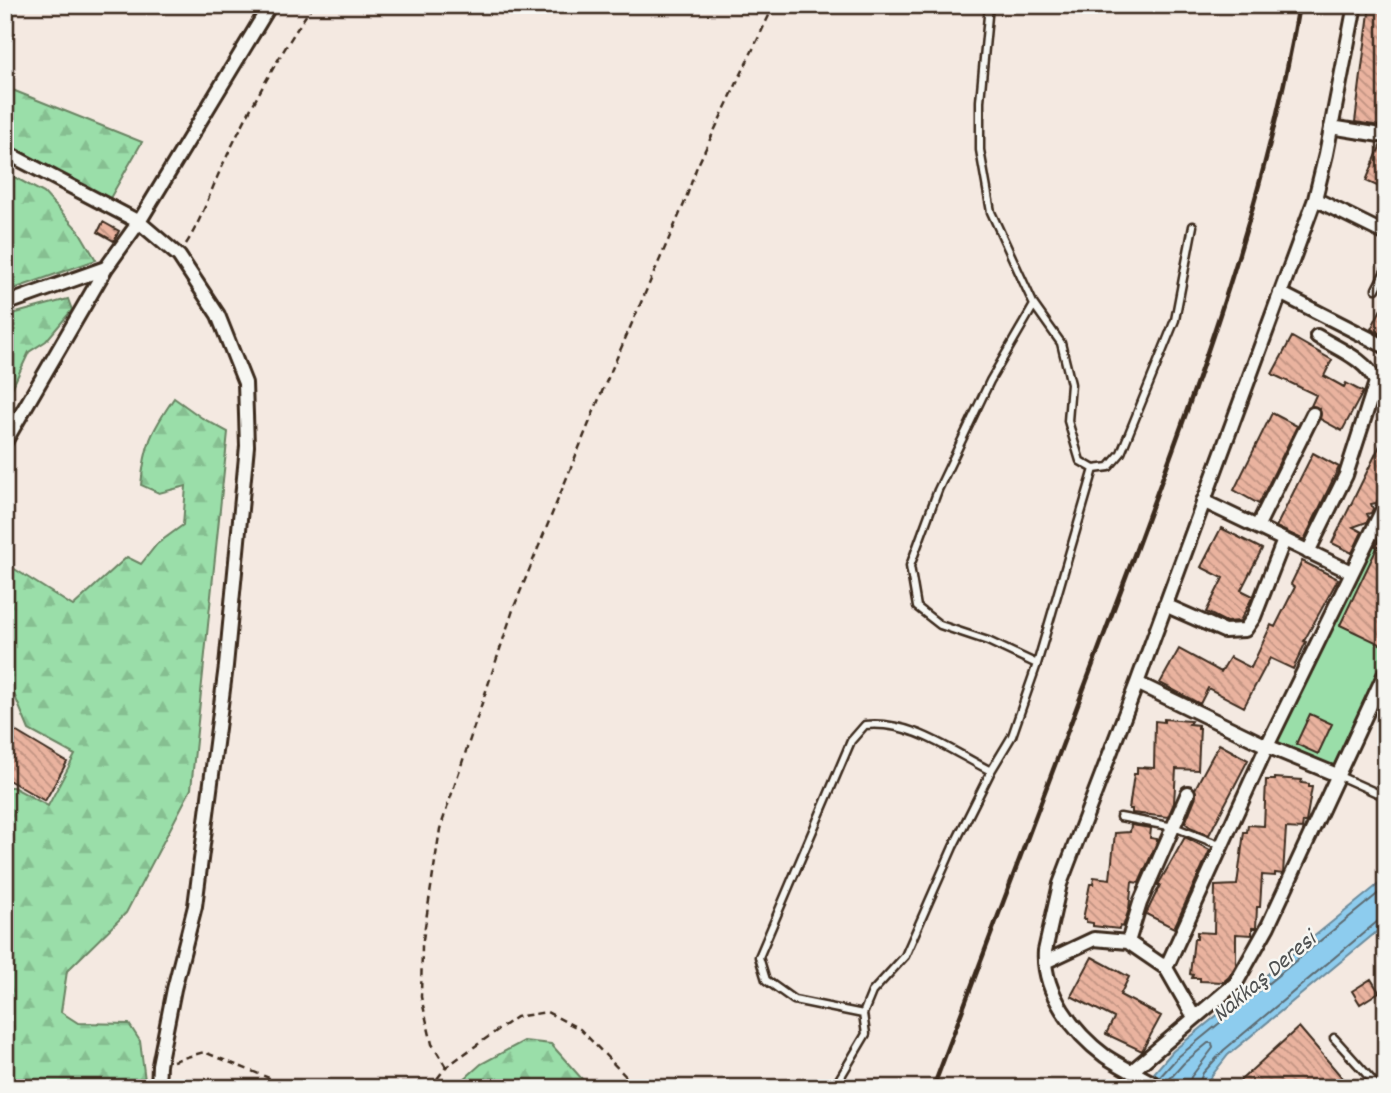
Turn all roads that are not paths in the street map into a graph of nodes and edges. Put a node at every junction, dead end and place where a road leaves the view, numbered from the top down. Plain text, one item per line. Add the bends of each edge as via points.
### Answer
1 (270, 5) edge
2 (989, 5) edge
3 (1354, 5) edge
4 (1331, 127) junction
5 (1386, 136) edge
6 (5, 152) edge
7 (1315, 199) junction
8 (139, 222) junction
9 (1193, 226) dead end
10 (1386, 234) edge
11 (106, 268) junction
12 (1386, 270) edge
13 (1376, 289) dead end
14 (1280, 293) junction
15 (5, 304) edge
16 (1034, 305) junction
17 (1317, 337) dead end
18 (1386, 346) edge
19 (1313, 414) dead end
20 (5, 442) edge
21 (1094, 469) junction
22 (1203, 501) junction
23 (1386, 503) edge
24 (1257, 527) junction
25 (1284, 540) junction
26 (1308, 552) junction
27 (1351, 572) junction
28 (1165, 605) junction
29 (1037, 664) junction
30 (1386, 671) edge
31 (1137, 683) junction
32 (1267, 746) junction
33 (991, 771) junction
34 (1337, 775) junction
35 (1188, 793) dead end
36 (1386, 797) edge
37 (1120, 817) dead end
38 (1174, 827) junction
39 (1223, 846) junction
40 (1128, 942) junction
41 (1045, 962) junction
42 (1166, 968) junction
43 (863, 1014) junction
44 (1194, 1017) junction
45 (1334, 1038) dead end
46 (1132, 1072) junction
47 (158, 1088) edge
48 (834, 1088) edge
49 (1162, 1088) edge
50 (1379, 1088) edge

1 - 8 street
2 - 16 lane via 980,150 991,212
3 - 4 street
4 - 5 street
4 - 7 street
6 - 8 street
7 - 10 street
7 - 14 street
8 - 11 street
8 - 47 street via 179,256 218,315 245,383 247,446 226,666 195,906 174,989
9 - 21 lane via 1175,320 1121,453 1109,467
11 - 15 street
11 - 20 street
12 - 13 lane
14 - 18 street
14 - 22 street
16 - 21 lane via 1061,343 1071,384 1068,421 1080,461
16 - 29 lane via 984,393 938,490 910,566 917,607 940,625
17 - 26 street via 1364,365 1376,382 1346,475
19 - 24 street
21 - 29 lane
22 - 24 street
22 - 28 street
23 - 27 street
24 - 25 street
25 - 26 street
25 - 28 street via 1245,630 1224,631
26 - 27 street
27 - 32 street
28 - 31 street
29 - 33 lane via 1013,736
30 - 34 street
31 - 32 street
31 - 41 street via 1059,884
32 - 34 street
32 - 39 street
33 - 43 lane via 905,956 872,992
33 - 43 lane via 909,729 884,723 864,726 850,741 759,957 766,980 794,1000
34 - 36 lane
34 - 44 street via 1268,926 1236,983
35 - 38 street
37 - 38 lane
38 - 39 lane
38 - 40 street
39 - 42 street
40 - 41 street via 1094,939
40 - 42 street
41 - 46 street via 1055,999 1079,1031
42 - 44 street
43 - 48 lane via 866,1034
44 - 46 street
45 - 50 lane
46 - 49 street

